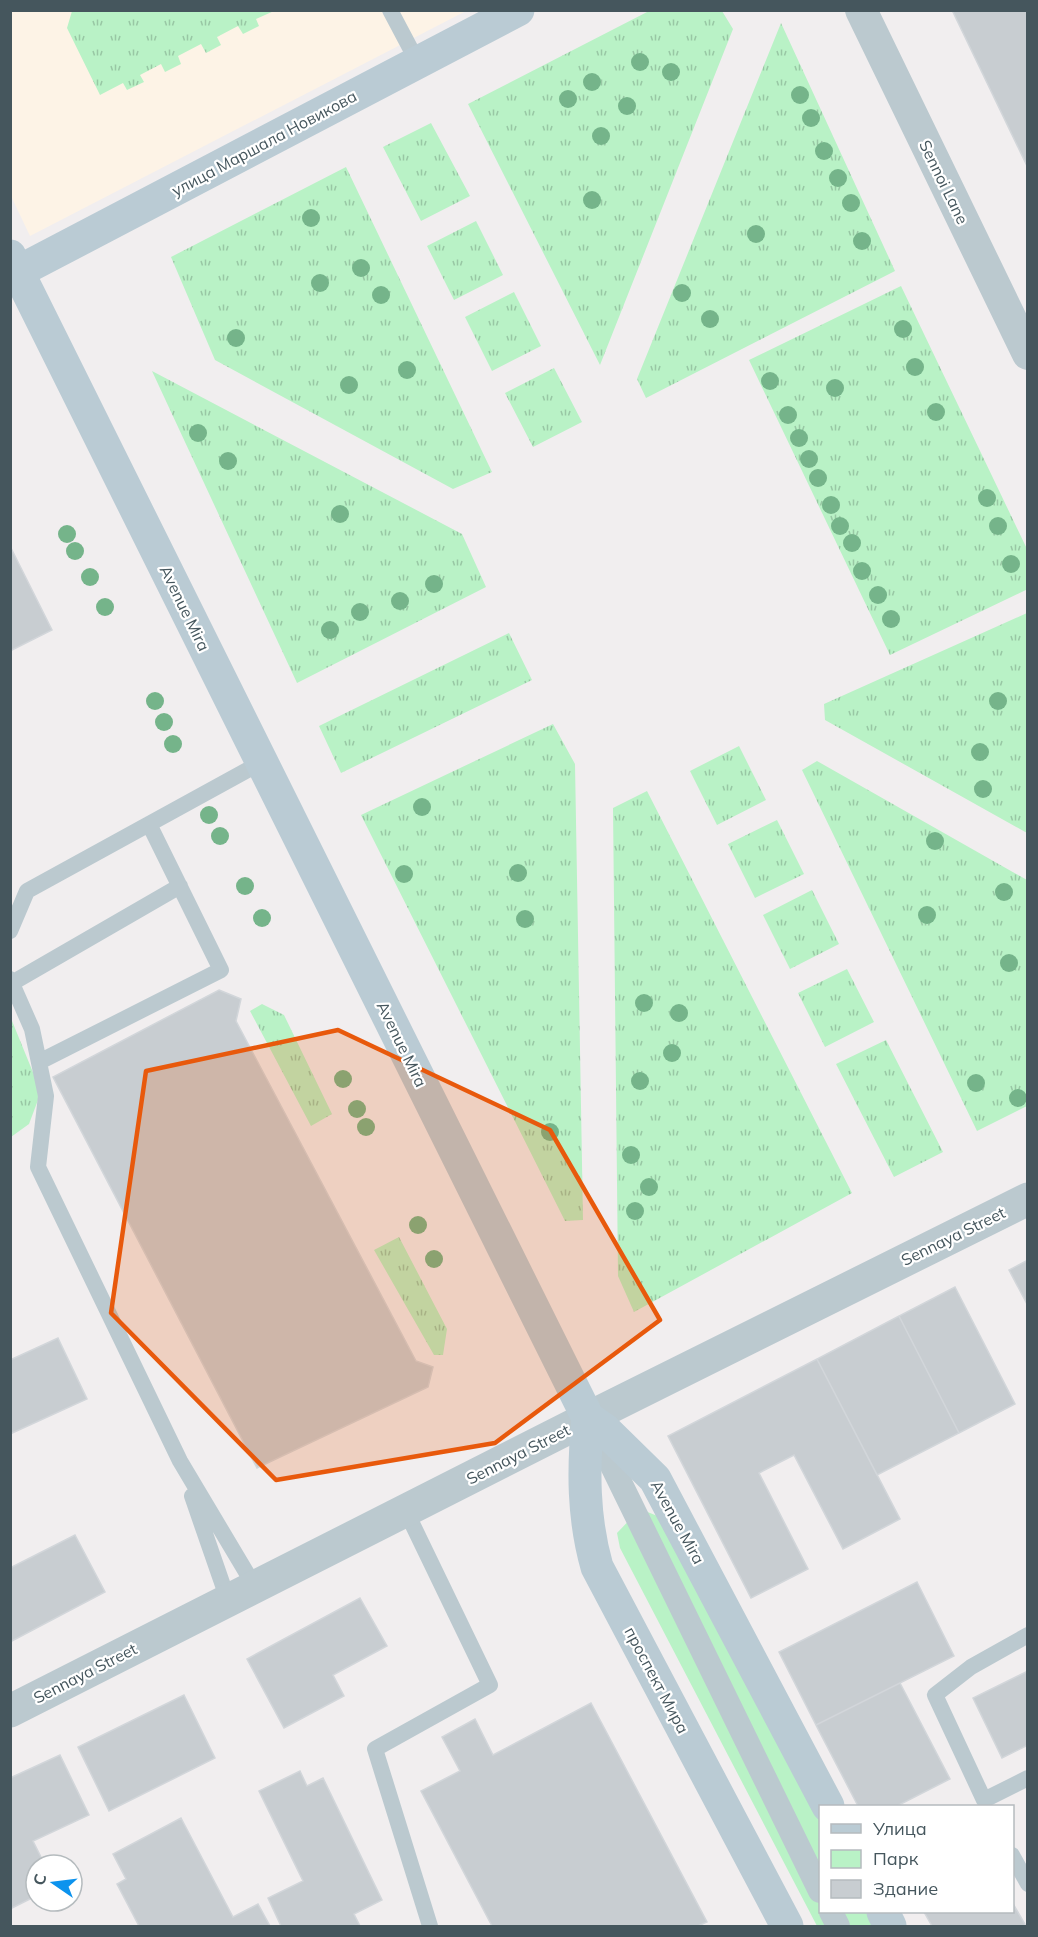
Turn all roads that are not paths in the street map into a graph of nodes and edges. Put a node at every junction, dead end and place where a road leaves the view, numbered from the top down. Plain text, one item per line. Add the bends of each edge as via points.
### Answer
1 (390, 10) edge
2 (518, 10) edge
3 (861, 10) edge
4 (417, 62) junction
5 (13, 268) edge
6 (1028, 354) edge
7 (262, 762) junction
8 (149, 824) junction
9 (180, 886) junction
10 (10, 931) edge
11 (11, 981) edge
12 (39, 1062) junction
13 (1028, 1199) edge
14 (588, 1418) junction
15 (180, 1461) junction
16 (406, 1511) junction
17 (242, 1594) junction
18 (1028, 1635) edge
19 (10, 1711) edge
20 (1028, 1778) edge
21 (982, 1804) edge
22 (827, 1805) edge
23 (1019, 1862) edge
24 (1028, 1884) edge
25 (819, 1889) edge
26 (783, 1925) edge
27 (430, 1926) edge

1 - 4 lane
2 - 4 main road, улица Маршала Новикова
3 - 6 street, Sennoi Lane
4 - 5 main road, улица Маршала Новикова
5 - 7 main road, Avenue Mira
7 - 8 lane
7 - 14 main road, Avenue Mira
8 - 9 lane
8 - 10 lane via 27,891
9 - 11 lane
9 - 12 lane via 221,970
11 - 12 lane via 32,1029
12 - 15 lane via 46,1096 38,1167
13 - 14 street, Sennaya Street
14 - 16 street, Sennaya Street
14 - 22 main road, Avenue Mira via 655,1479
14 - 25 street
14 - 26 main road, проспект Мира via 585,1497 597,1567
15 - 17 lane
15 - 17 lane
16 - 17 street, Sennaya Street
16 - 27 lane via 490,1685 375,1749
17 - 19 street, Sennaya Street
18 - 21 lane via 971,1667 935,1695
20 - 21 lane
23 - 24 lane

